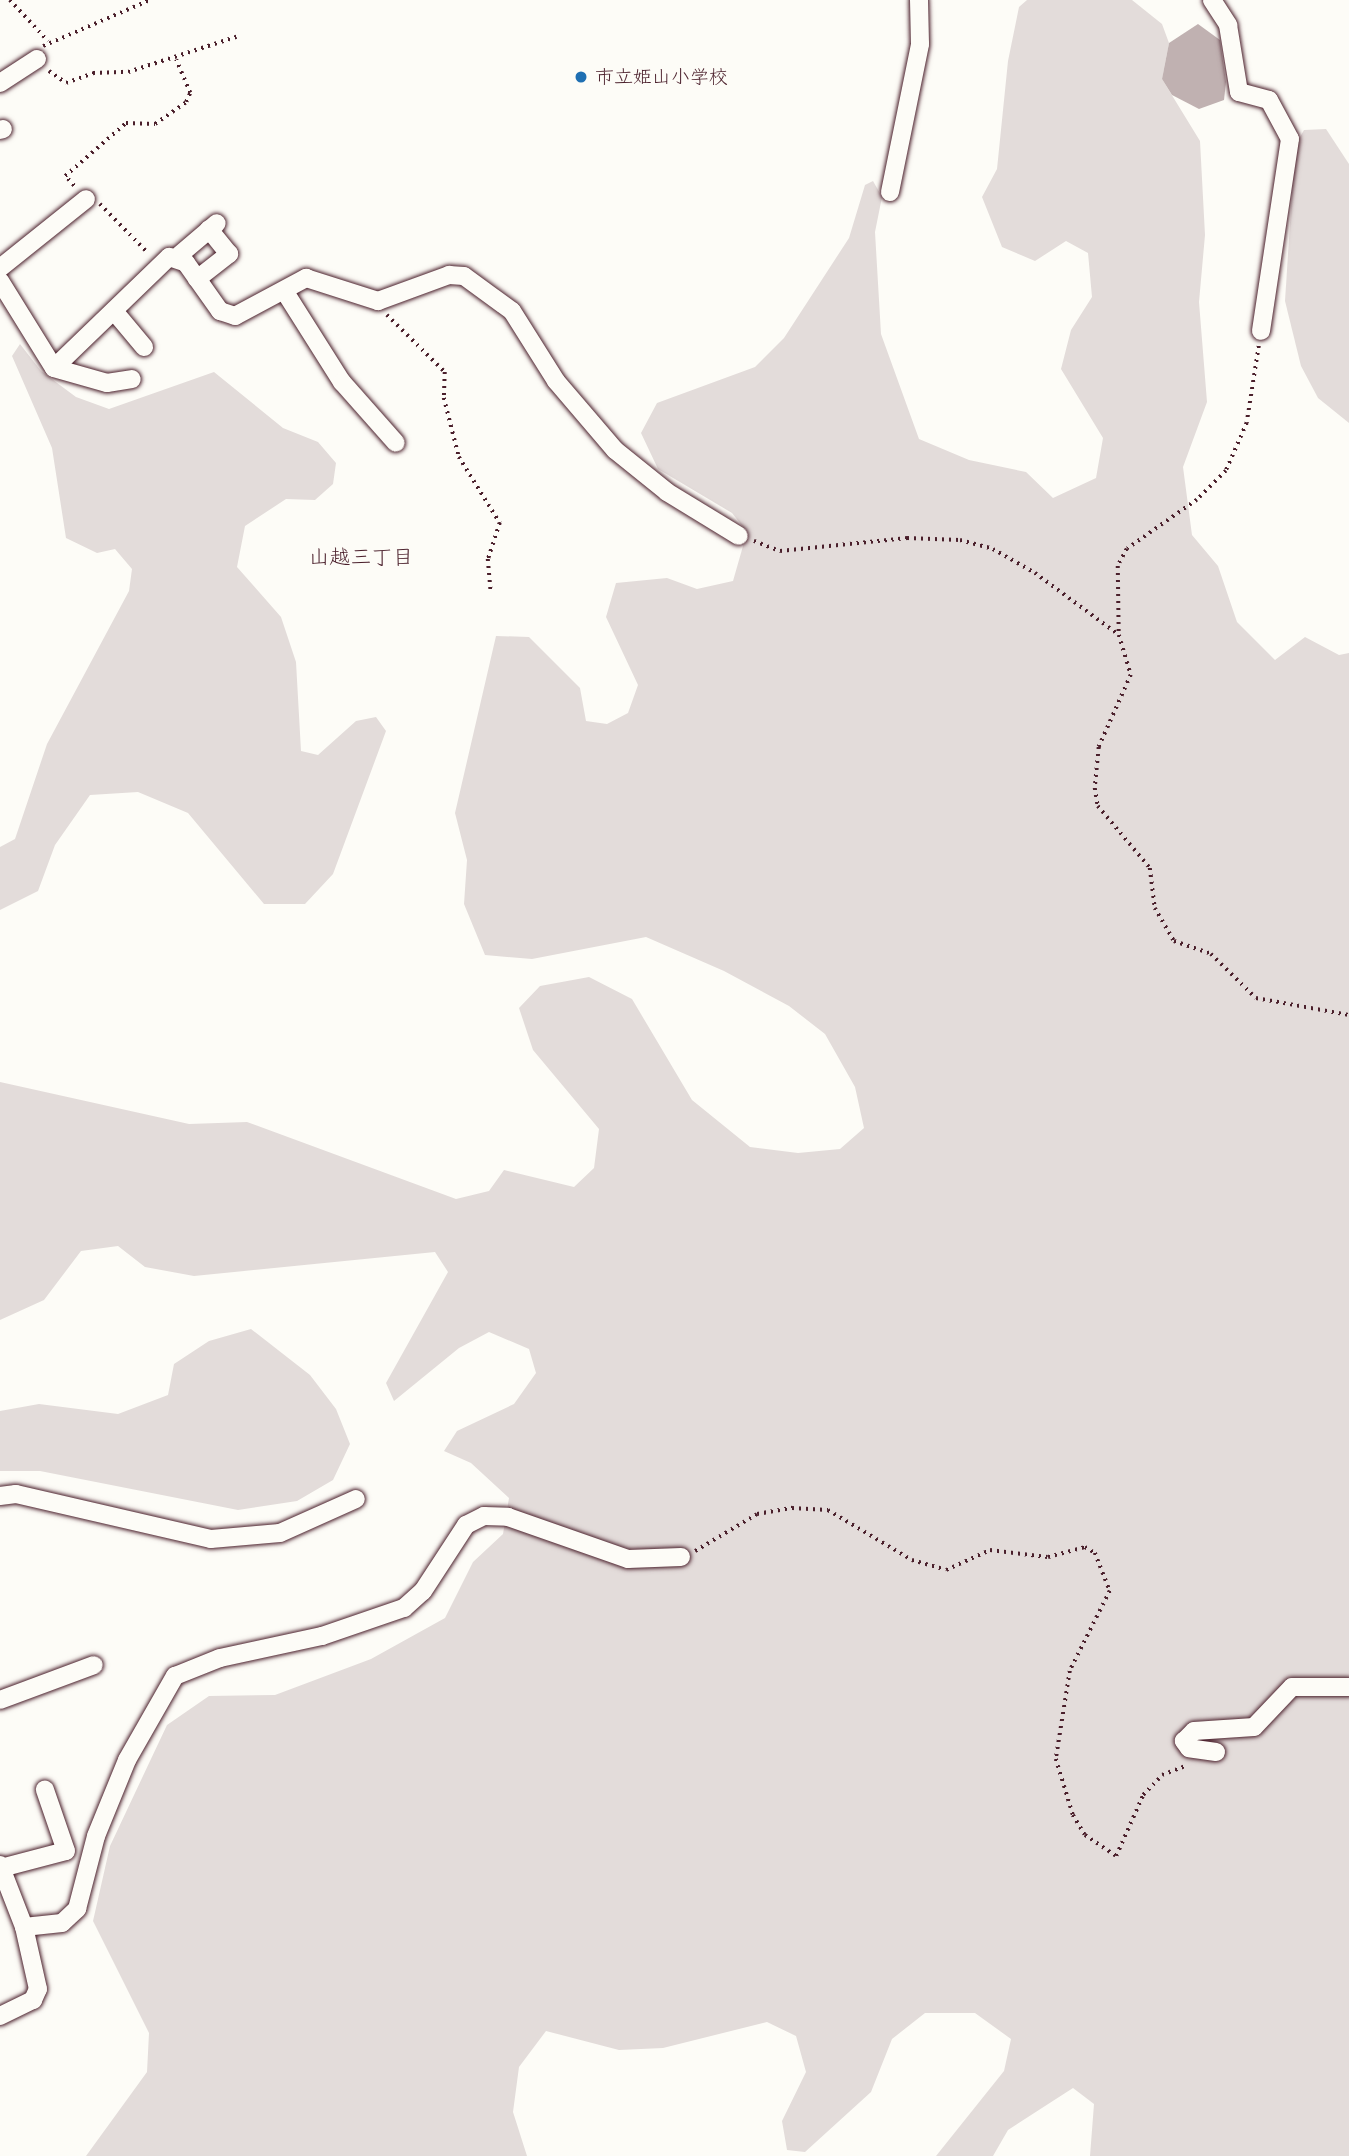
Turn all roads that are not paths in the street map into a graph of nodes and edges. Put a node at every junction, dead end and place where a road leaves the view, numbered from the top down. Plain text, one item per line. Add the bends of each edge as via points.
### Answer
1 (919, 0) edge
2 (1212, 0) edge
3 (37, 59) road end
4 (0, 83) edge
5 (890, 192) dead end
6 (86, 199) road end
7 (177, 257) junction
8 (0, 268) edge
9 (197, 279) junction
10 (0, 281) edge
11 (285, 292) junction
12 (114, 312) junction
13 (1261, 331) road end
14 (144, 346) dead end
15 (54, 368) junction
16 (132, 379) dead end
17 (396, 443) dead end
18 (739, 536) road end
19 (0, 1496) edge
20 (356, 1499) dead end
21 (681, 1557) road end
22 (94, 1665) dead end
23 (1349, 1687) edge
24 (0, 1700) edge
25 (1216, 1752) road end
26 (44, 1790) dead end
27 (1, 1867) edge
28 (24, 1927) junction
29 (0, 2016) edge

1 - 5 street via 920,44
2 - 13 street via 1228,25 1239,92 1269,100 1290,139
3 - 4 street
6 - 8 street
7 - 9 street
7 - 9 street via 213,226 229,254
7 - 12 street via 156,267
9 - 11 street via 220,311 235,316
10 - 15 street
11 - 17 street via 342,382
11 - 18 street via 316,278 378,302 449,275 479,282 512,311 556,381 615,450 667,492
12 - 14 street
12 - 15 street
15 - 16 street via 107,383
19 - 20 street via 16,1494 211,1539 280,1533
21 - 28 street via 628,1559 508,1517 484,1516 466,1525 423,1591 404,1608 186,1669 159,1696 127,1760 96,1836 77,1909 62,1923
22 - 24 street
23 - 25 street via 1292,1687 1254,1727 1194,1731 1184,1741 1189,1748
26 - 27 street via 66,1851
27 - 28 street
28 - 29 street via 38,1989 33,2000

